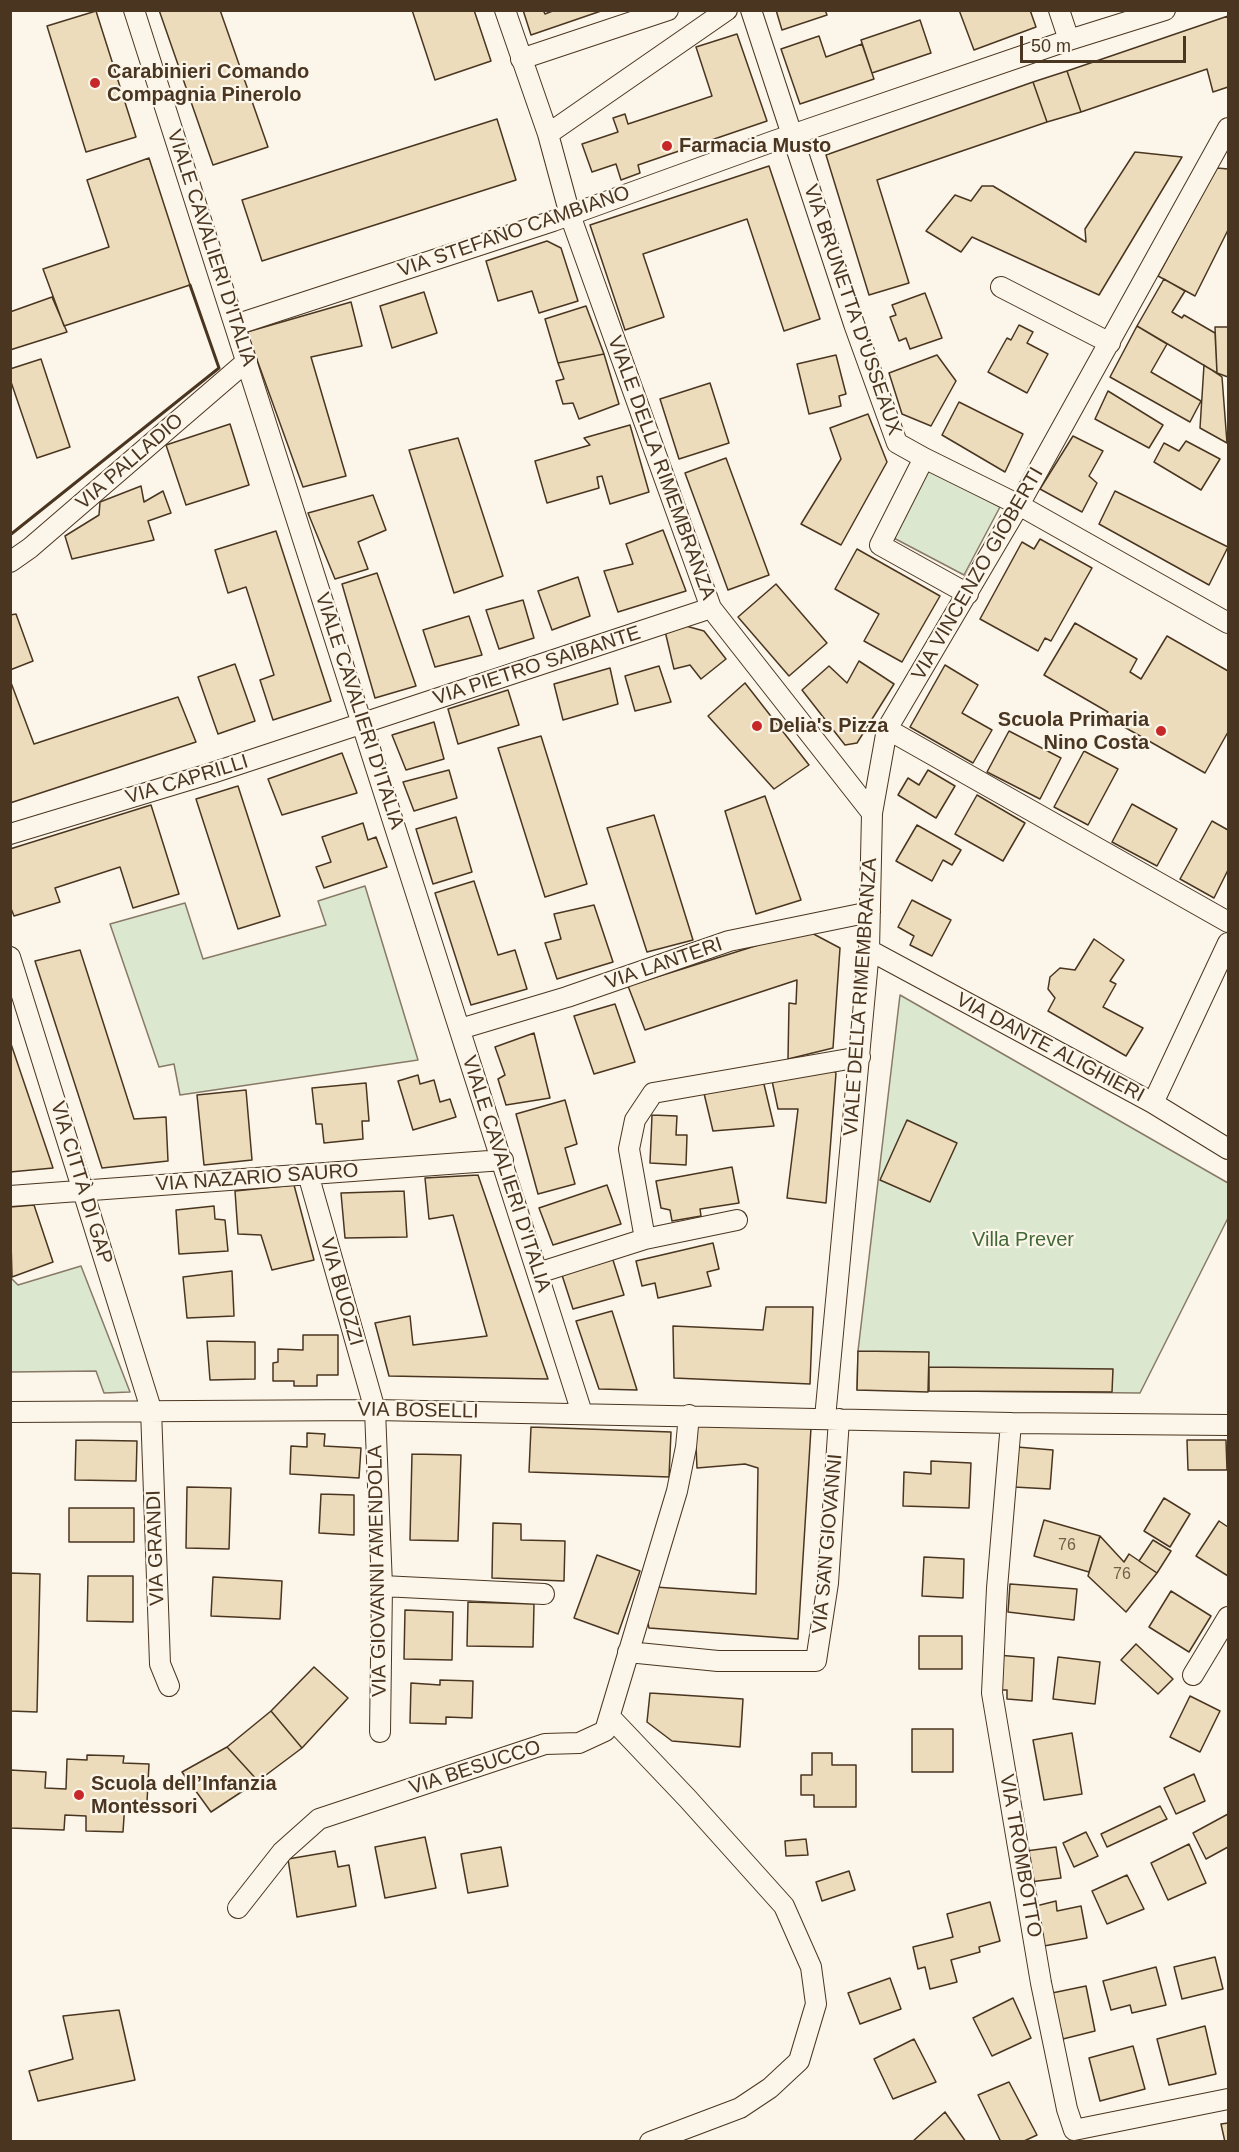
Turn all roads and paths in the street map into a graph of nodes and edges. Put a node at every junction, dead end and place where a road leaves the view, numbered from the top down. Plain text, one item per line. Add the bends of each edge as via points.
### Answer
1 (134, 10) edge
2 (505, 10) edge
3 (668, 10) edge
4 (727, 10) edge
5 (752, 10) edge
6 (1059, 10) edge
7 (1165, 10) edge
8 (1069, 40) junction
9 (521, 59) junction
10 (1228, 128) edge
11 (548, 134) junction
12 (792, 135) junction
13 (570, 215) junction
14 (1001, 287) dead end
15 (235, 325) junction
16 (1110, 344) junction
17 (247, 361) junction
18 (924, 458) junction
19 (1019, 505) junction
20 (10, 562) edge
21 (968, 594) junction
22 (711, 608) junction
23 (1228, 623) edge
24 (362, 724) junction
25 (887, 729) junction
26 (872, 813) junction
27 (10, 834) edge
28 (870, 912) junction
29 (1228, 922) edge
30 (1228, 943) edge
31 (869, 950) junction
32 (10, 957) edge
33 (460, 1029) junction
34 (860, 1058) junction
35 (1153, 1103) junction
36 (1228, 1149) edge
37 (503, 1160) junction
38 (308, 1174) junction
39 (84, 1192) junction
40 (10, 1196) edge
41 (737, 1220) dead end
42 (645, 1239) junction
43 (538, 1273) junction
44 (151, 1409) junction
45 (375, 1410) junction
46 (10, 1412) edge
47 (582, 1413) junction
48 (688, 1415) junction
49 (832, 1418) junction
50 (1011, 1423) junction
51 (1228, 1425) edge
52 (382, 1586) junction
53 (544, 1594) dead end
54 (1228, 1617) edge
55 (628, 1652) junction
56 (1193, 1675) dead end
57 (169, 1686) dead end
58 (610, 1718) junction
59 (380, 1732) dead end
60 (238, 1908) dead end
61 (1228, 2099) edge
62 (650, 2142) edge

1 - 15 street, VIALE CAVALIERI D'ITALIA
2 - 9 street, VIALE DELLA RIMEMBRANZA
3 - 9 street
4 - 11 street
5 - 12 street, VIA BRUNETTA D'USSEAUX
6 - 8 street
7 - 8 street, VIA STEFANO CAMBIANO
8 - 12 street, VIA STEFANO CAMBIANO
9 - 11 street, VIALE DELLA RIMEMBRANZA
10 - 16 street, VIA VINCENZO GIOBERTI
11 - 13 street, VIALE DELLA RIMEMBRANZA
12 - 13 street, VIA STEFANO CAMBIANO
12 - 18 street, VIA BRUNETTA D'USSEAUX via 897,443
13 - 15 street, VIA STEFANO CAMBIANO
13 - 22 street, VIALE DELLA RIMEMBRANZA
14 - 16 street
15 - 17 street, VIALE CAVALIERI D'ITALIA
16 - 19 street, VIA VINCENZO GIOBERTI
17 - 20 street, VIA PALLADIO
17 - 24 street, VIALE CAVALIERI D'ITALIA
18 - 19 street, VIA BRUNETTA D'USSEAUX
18 - 21 street via 880,545
19 - 21 street, VIA VINCENZO GIOBERTI
19 - 23 street, VIA BRUNETTA D'USSEAUX
21 - 25 street, VIA VINCENZO GIOBERTI
22 - 24 street, VIA PIETRO SAIBANTE
22 - 26 street, VIALE DELLA RIMEMBRANZA
24 - 27 street, VIA CAPRILLI
24 - 33 street, VIALE CAVALIERI D'ITALIA
25 - 26 street, VIA VINCENZO GIOBERTI
25 - 29 street
26 - 28 street, VIALE DELLA RIMEMBRANZA
28 - 31 street, VIALE DELLA RIMEMBRANZA
28 - 33 street, VIA LANTERI via 729,941
30 - 35 street
31 - 34 street, VIALE DELLA RIMEMBRANZA
31 - 35 street, VIA DANTE ALIGHIERI
32 - 39 street, VIA CITTÀ DI GAP
33 - 37 street, VIALE CAVALIERI D'ITALIA
34 - 42 street via 653,1093 635,1120 629,1149
34 - 49 street, VIALE DELLA RIMEMBRANZA
35 - 36 street, VIA DANTE ALIGHIERI
37 - 38 street, VIA NAZARIO SAURO
37 - 43 street, VIALE CAVALIERI D'ITALIA
38 - 39 street, VIA NAZARIO SAURO
38 - 45 street, VIA BUOZZI
39 - 40 street, VIA NAZARIO SAURO
39 - 44 street, VIA CITTÀ DI GAP
41 - 42 street
42 - 43 street
43 - 47 street, VIALE CAVALIERI D'ITALIA
44 - 45 street, VIA BOSELLI
44 - 46 street, VIA BOSELLI
44 - 57 street, VIA GRANDI via 160,1664
45 - 47 street, VIA BOSELLI
45 - 52 street, VIA GIOVANNI AMENDOLA
47 - 48 street, VIA BOSELLI
48 - 49 street, VIA BOSELLI
48 - 55 street, VIA BESUCCO via 677,1491
49 - 50 street
49 - 55 street, VIA SAN GIOVANNI via 828,1583 816,1661 718,1661
50 - 51 street
50 - 61 street, VIA TROMBOTTO via 992,1693 1041,1983 1067,2109 1074,2130
52 - 53 street
52 - 59 street, VIA GIOVANNI AMENDOLA
54 - 56 street
55 - 58 street, VIA BESUCCO
58 - 60 street, VIA BESUCCO via 605,1731 579,1743 545,1744 319,1819 282,1852
58 - 62 street via 784,1906 811,1967 816,2004 799,2061 770,2088 740,2108

